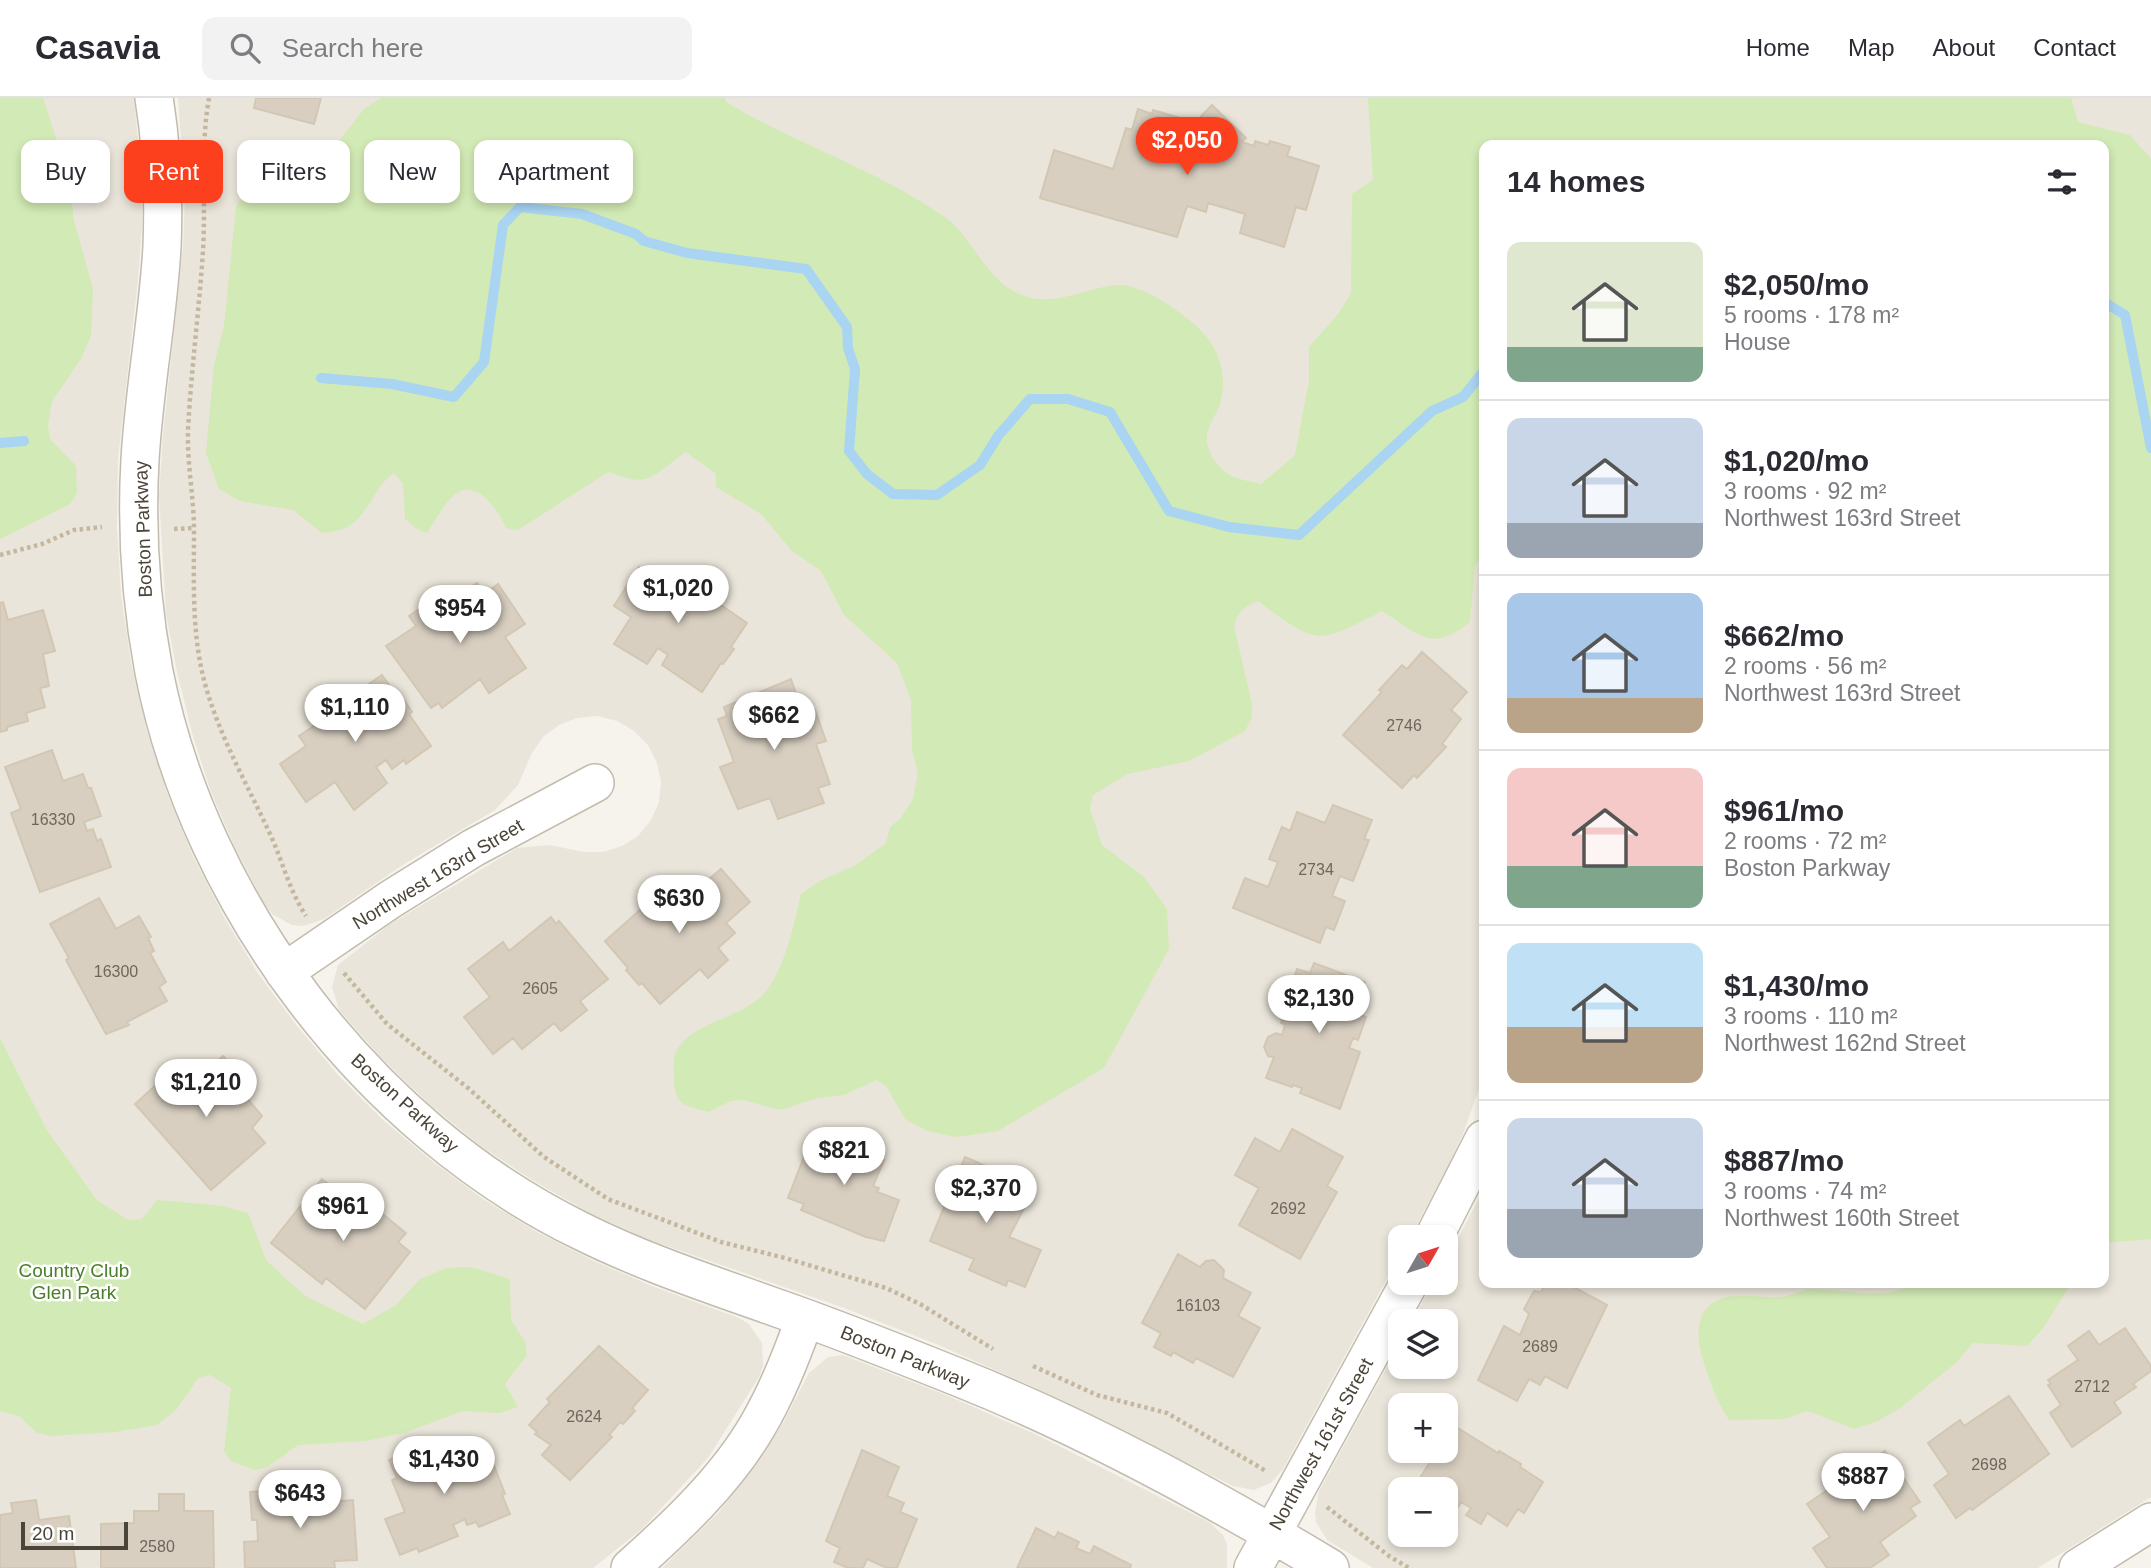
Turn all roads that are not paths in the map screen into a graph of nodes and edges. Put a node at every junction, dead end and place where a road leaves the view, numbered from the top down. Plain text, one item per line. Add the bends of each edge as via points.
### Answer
1 (154, 98) edge
2 (595, 783) dead end
3 (284, 972) junction
4 (1479, 1149) edge
5 (1440, 1225) edge
6 (1402, 1295) edge
7 (805, 1318) junction
8 (2151, 1522) edge
9 (1272, 1533) junction
10 (630, 1568) edge
11 (1253, 1568) edge
12 (1330, 1568) edge
13 (2078, 1568) edge

1 - 3 street, Boston Parkway via 160,142 162,248 140,459 139,529 155,674 205,831 240,902
2 - 3 street, Northwest 163rd Street via 473,848
3 - 7 street, Boston Parkway via 356,1061 422,1124 496,1183 578,1230 653,1263
4 - 5 street
6 - 9 street, Northwest 161st Street
7 - 9 street, Boston Parkway via 990,1391
7 - 10 street via 787,1369 757,1427 680,1522
8 - 13 street
9 - 11 street, Northwest 161st Street
9 - 12 street, Boston Parkway

